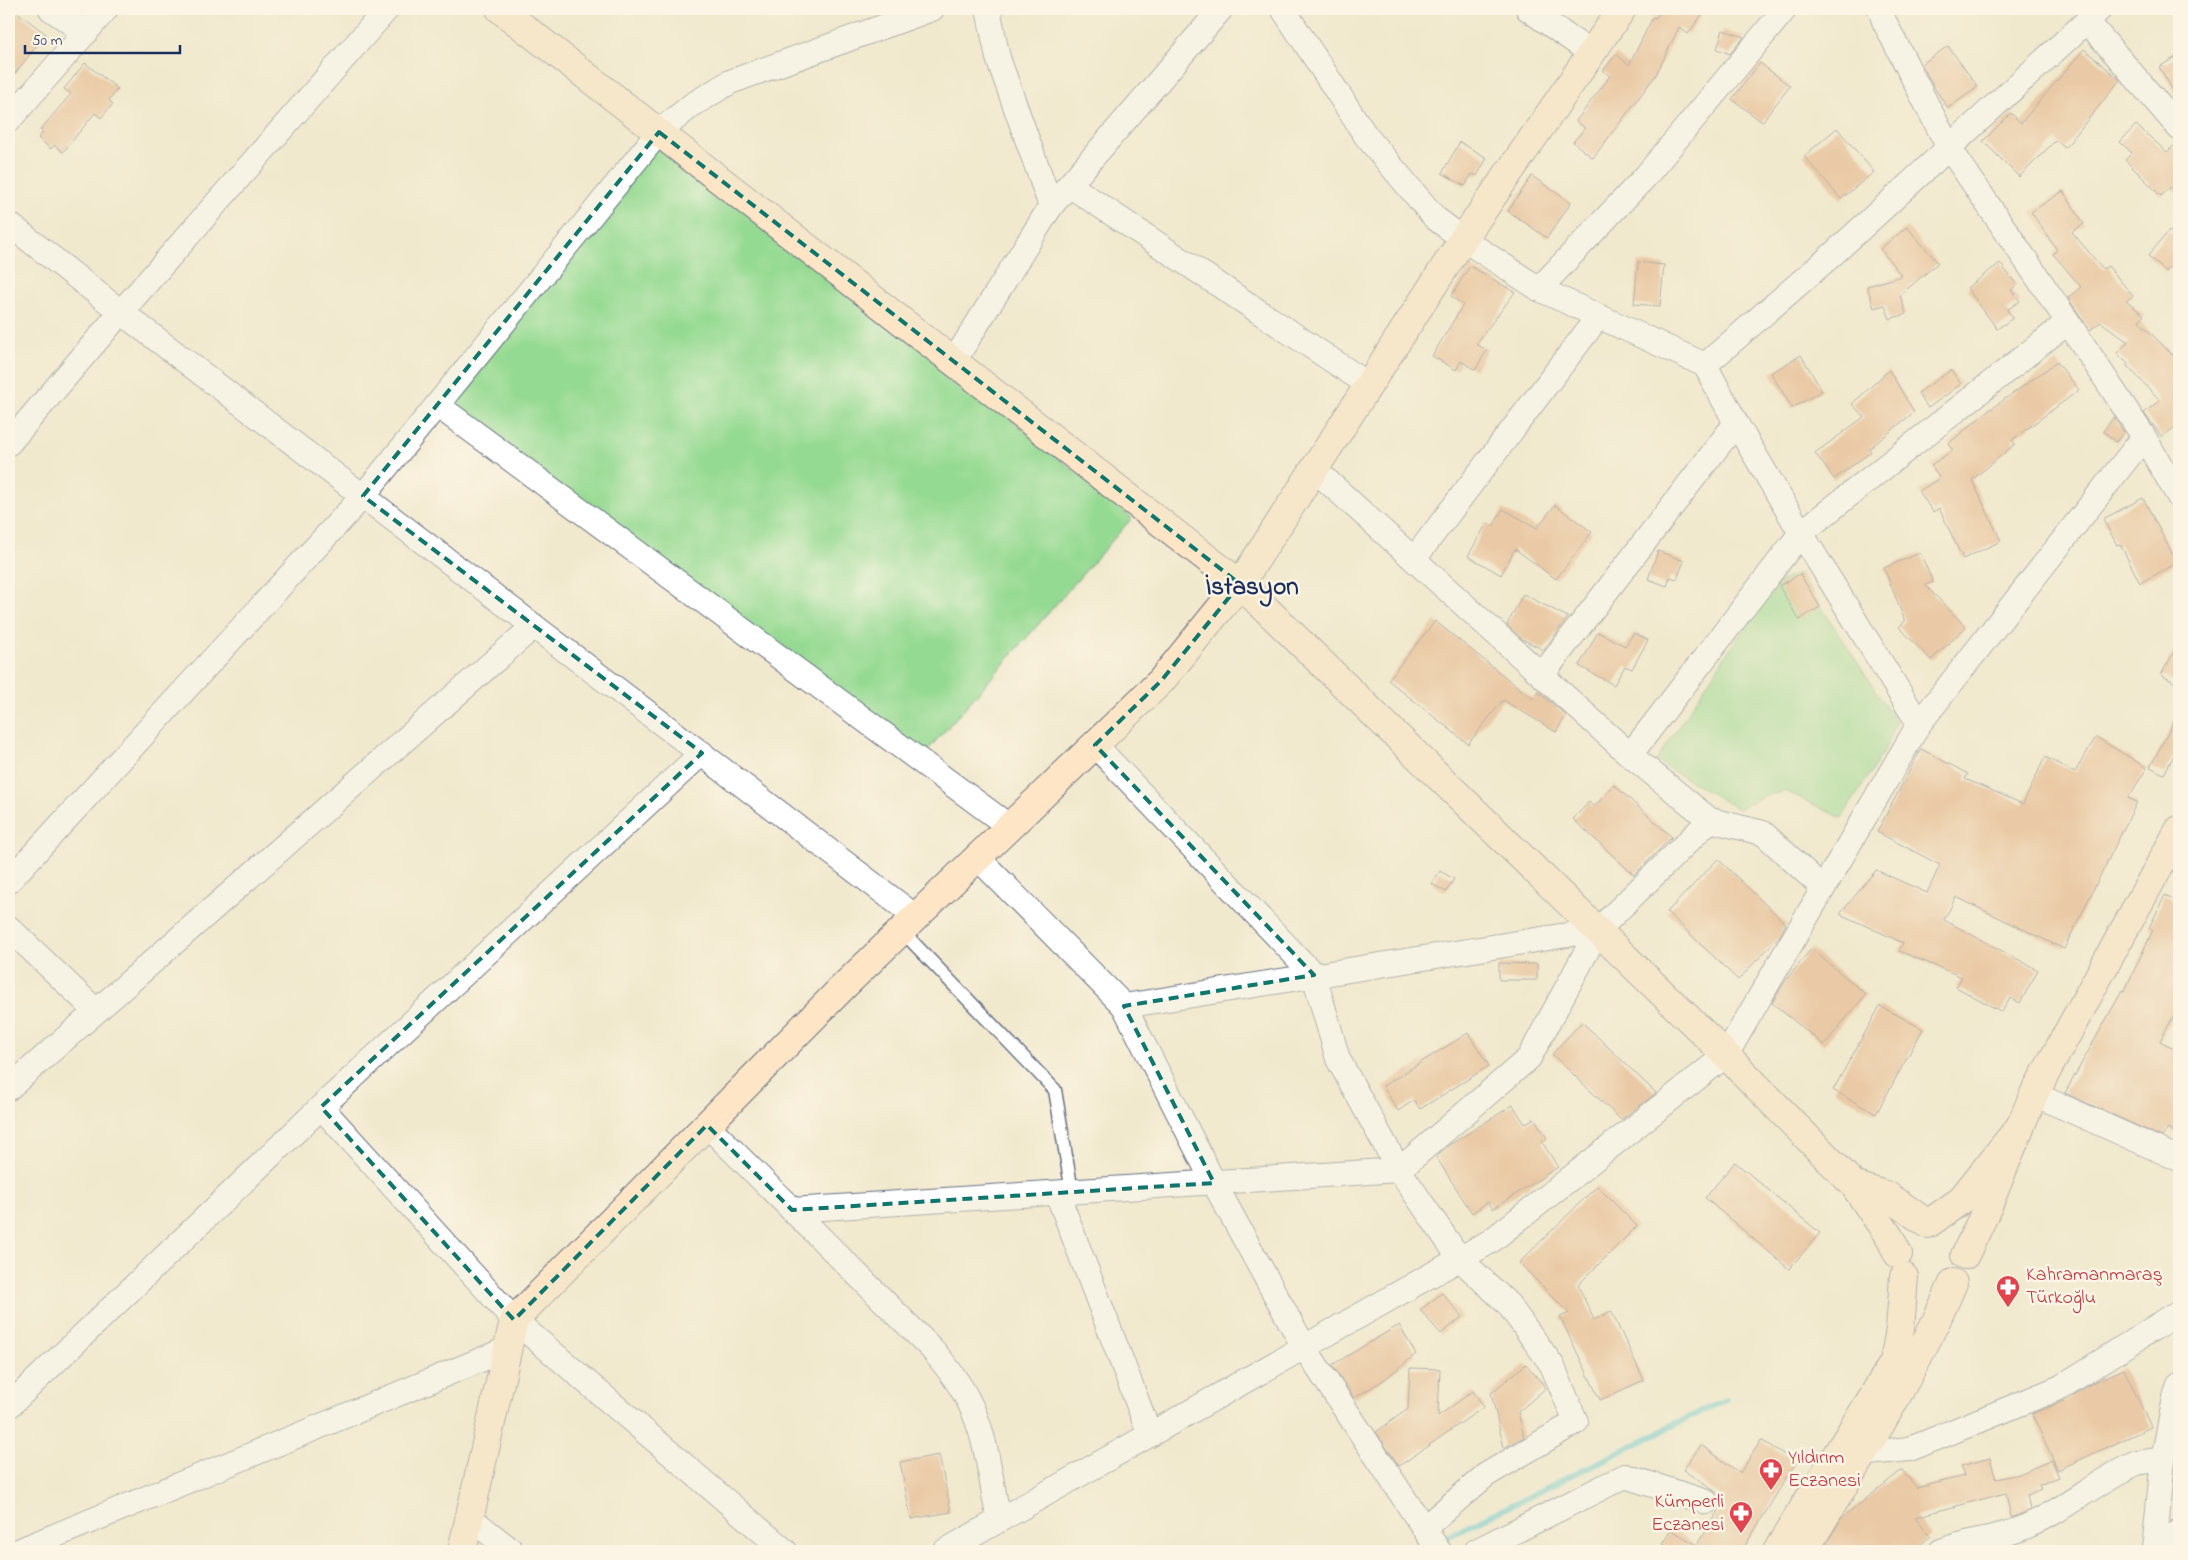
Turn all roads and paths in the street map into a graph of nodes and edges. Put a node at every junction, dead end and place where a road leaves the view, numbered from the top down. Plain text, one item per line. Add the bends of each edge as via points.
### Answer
1 (51, 9) edge
2 (106, 9) edge
3 (387, 9) edge
4 (500, 9) edge
5 (932, 9) edge
6 (988, 9) edge
7 (1221, 9) edge
8 (1283, 9) edge
9 (1528, 9) edge
10 (1622, 9) edge
11 (1785, 9) edge
12 (1887, 13) edge
13 (2093, 15) edge
14 (86, 33) junction
15 (1592, 53) junction
16 (9, 120) edge
17 (2179, 128) edge
18 (659, 132) junction
19 (1948, 146) junction
20 (1070, 185) junction
21 (1051, 206) junction
22 (9, 224) edge
23 (1463, 239) junction
24 (1539, 289) junction
25 (121, 312) junction
26 (1598, 317) junction
27 (2068, 322) junction
28 (954, 362) junction
29 (1705, 365) junction
30 (1369, 385) junction
31 (437, 405) junction
32 (1736, 423) junction
33 (2144, 437) junction
34 (9, 443) edge
35 (1314, 469) junction
36 (363, 496) junction
37 (2179, 497) edge
38 (1801, 533) junction
39 (1414, 559) junction
40 (1240, 584) junction
41 (534, 626) junction
42 (1542, 675) junction
43 (1919, 724) junction
44 (1095, 745) junction
45 (702, 753) junction
46 (1630, 755) junction
47 (1710, 820) junction
48 (1010, 827) junction
49 (2177, 840) edge
50 (978, 858) junction
51 (9, 881) edge
52 (1823, 888) junction
53 (909, 924) junction
54 (9, 928) edge
55 (1598, 930) junction
56 (1314, 975) junction
57 (1124, 1006) junction
58 (96, 1011) junction
59 (1726, 1055) junction
60 (9, 1088) edge
61 (2034, 1094) junction
62 (321, 1107) junction
63 (707, 1125) junction
64 (2021, 1125) junction
65 (2179, 1159) edge
66 (1399, 1170) junction
67 (1214, 1182) junction
68 (1854, 1185) junction
69 (1065, 1192) junction
70 (792, 1210) junction
71 (1928, 1224) junction
72 (1965, 1255) junction
73 (1460, 1259) junction
74 (1901, 1266) junction
75 (1953, 1283) junction
76 (2179, 1312) edge
77 (514, 1320) junction
78 (1304, 1347) junction
79 (507, 1349) junction
80 (2179, 1385) edge
81 (9, 1406) edge
82 (1150, 1435) junction
83 (1862, 1454) junction
84 (1836, 1456) junction
85 (2163, 1459) junction
86 (1706, 1502) dead end
87 (470, 1518) junction
88 (1000, 1520) junction
89 (2179, 1532) edge
90 (1430, 1537) edge
91 (2154, 1549) edge
92 (18, 1551) edge
93 (462, 1551) edge
94 (512, 1551) edge
95 (785, 1551) edge
96 (945, 1551) edge
97 (1476, 1551) edge
98 (1777, 1551) edge
99 (1804, 1551) edge
100 (1941, 1551) edge

1 - 14 street
2 - 14 street
3 - 25 street
4 - 18 main road
5 - 18 street via 730,82 692,105
6 - 21 street via 998,58
7 - 20 street
8 - 23 street via 1366,136 1436,218
9 - 15 street
10 - 15 main road
11 - 24 street via 1645,177
12 - 19 street
13 - 17 street
13 - 19 street
14 - 16 street
15 - 23 main road
18 - 28 main road
18 - 31 street
19 - 27 street
19 - 29 street via 1832,254
20 - 21 street
20 - 30 street
21 - 28 street
22 - 25 street
23 - 24 street
23 - 30 main road
24 - 26 street
25 - 34 street
25 - 36 street
26 - 29 street
26 - 39 street
27 - 33 street
27 - 38 street
28 - 40 main road
29 - 32 street
30 - 35 main road
31 - 36 street
31 - 48 street
32 - 38 street
32 - 42 street
33 - 37 street
33 - 43 street
35 - 39 street
35 - 40 main road
36 - 41 street
36 - 51 street
38 - 43 street
38 - 46 street
39 - 42 street
40 - 44 main road via 1161,680
40 - 55 main road
41 - 45 street
41 - 58 street
42 - 46 street
43 - 52 street
44 - 48 main road
44 - 56 street
45 - 53 street
45 - 62 street
46 - 47 street
47 - 52 street via 1763,833
47 - 55 street
48 - 50 main road
49 - 61 main road
50 - 53 main road
50 - 57 street
52 - 59 street
53 - 63 main road
53 - 69 lane via 1055,1090
54 - 58 street
55 - 56 street
55 - 59 main road
55 - 66 street via 1530,1058
56 - 57 street
56 - 66 street via 1338,1059
57 - 67 street
58 - 60 street
59 - 68 main road
59 - 73 street via 1491,1241
61 - 64 main road
61 - 65 street
62 - 77 street
62 - 81 street
63 - 70 street
63 - 77 main road
64 - 71 main road via 1960,1201
64 - 72 main road
66 - 67 street
66 - 73 street
67 - 69 street
67 - 78 street
68 - 71 main road via 1888,1196
68 - 74 main road via 1890,1238
69 - 70 street
69 - 82 street
70 - 88 street via 956,1377 981,1434
71 - 72 main road via 1953,1232
71 - 74 main road via 1917,1227 1901,1244
72 - 75 main road via 1960,1276
73 - 78 street
73 - 90 street via 1508,1304 1552,1365 1576,1422 1486,1475
74 - 75 main road via 1912,1285 1922,1290 1939,1290
74 - 84 main road via 1900,1329 1894,1362
75 - 83 main road via 1939,1318
76 - 83 street via 2061,1386 1910,1449
77 - 79 main road
77 - 95 street
78 - 82 street
78 - 90 street
79 - 87 main road
79 - 92 street
80 - 85 street
82 - 88 street
83 - 84 street
83 - 99 main road
84 - 98 main road
85 - 91 street
85 - 100 street via 2126,1468 2026,1527
86 - 97 street via 1625,1476
87 - 93 main road
87 - 94 street
88 - 96 street
89 - 91 street

